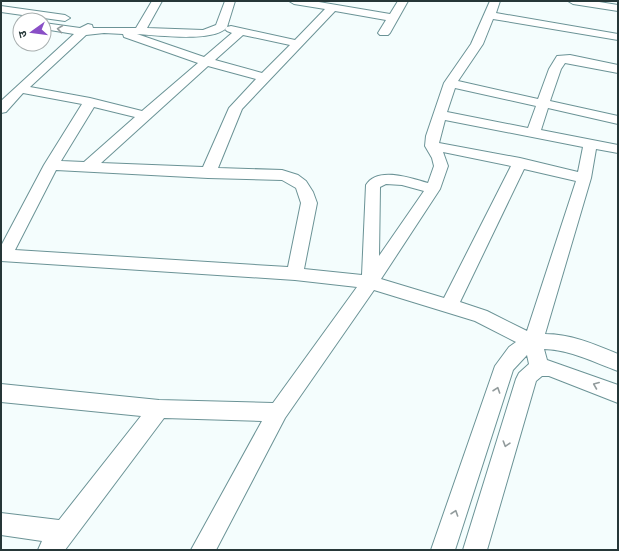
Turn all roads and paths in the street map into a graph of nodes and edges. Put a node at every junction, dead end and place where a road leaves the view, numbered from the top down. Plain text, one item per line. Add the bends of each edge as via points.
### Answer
1 (157, 1) edge
2 (230, 1) edge
3 (294, 1) edge
4 (403, 1) edge
5 (494, 1) edge
6 (568, 3) edge
7 (332, 8) junction
8 (618, 8) edge
9 (1, 9) edge
10 (490, 14) junction
11 (394, 18) junction
12 (1, 20) edge
13 (92, 21) junction
14 (12, 22) edge
15 (52, 27) edge
16 (219, 28) junction
17 (104, 30) junction
18 (118, 30) junction
19 (140, 31) junction
20 (241, 31) junction
21 (83, 32) junction
22 (384, 33) dead end
23 (618, 37) edge
24 (232, 40) junction
25 (299, 44) junction
26 (207, 62) junction
27 (618, 69) edge
28 (265, 78) junction
29 (450, 83) junction
30 (20, 89) junction
31 (90, 102) junction
32 (543, 102) junction
33 (1, 109) edge
34 (144, 115) junction
35 (440, 115) junction
36 (618, 120) edge
37 (533, 133) junction
38 (590, 144) junction
39 (432, 146) junction
40 (618, 149) edge
41 (520, 163) junction
42 (51, 165) junction
43 (88, 166) junction
44 (208, 173) junction
45 (584, 178) junction
46 (433, 189) junction
47 (3, 256) edge
48 (295, 274) junction
49 (370, 282) junction
50 (449, 306) junction
51 (533, 342) junction
52 (618, 363) edge
53 (539, 367) junction
54 (1, 393) edge
55 (618, 394) edge
56 (159, 409) junction
57 (278, 412) junction
58 (1, 524) edge
59 (64, 532) junction
60 (50, 550) edge
61 (203, 550) edge
62 (443, 550) edge
63 (475, 550) edge

1 - 19 street
2 - 16 street
3 - 7 street
4 - 11 street
5 - 10 street
6 - 8 street
7 - 11 street
7 - 25 street
9 - 13 street
10 - 23 street
10 - 29 street via 477,44
11 - 22 street
12 - 14 street
13 - 17 street
13 - 21 street
21 -> 15 street
16 - 19 street via 204,33
16 - 20 street
16 - 24 street
17 - 18 street
17 - 21 street
18 - 19 street
18 - 26 street
20 - 24 street
20 - 25 street
21 - 30 street
24 - 26 street
25 - 28 street
26 - 28 street
26 - 34 street
27 - 32 street via 561,59
28 - 44 street via 236,108
29 - 32 street
29 - 35 street
30 - 31 street
30 - 33 street
31 - 34 street
31 - 42 street
32 - 36 street
32 - 37 street
34 - 43 street
35 - 37 street
35 - 39 street
37 - 38 street
38 - 40 street
38 - 45 street
39 - 41 street
39 - 46 street via 441,166
41 - 45 street
41 - 50 street
42 - 43 street
42 - 47 street
43 - 44 street
44 - 48 street via 291,176 302,185 307,192 309,203
45 - 51 street
46 - 49 street
46 - 49 street via 389,179 373,185
47 - 48 street
48 - 49 street
49 - 50 street
49 - 57 street
50 - 51 street via 481,316
51 - 52 street via 544,340 576,346
51 - 53 street
62 -> 51 street via 505,366 511,356
55 -> 53 street via 550,368
53 -> 63 street via 526,378
54 - 56 street
56 - 57 street
56 - 59 street
57 - 61 street
58 - 59 street
59 - 60 street

